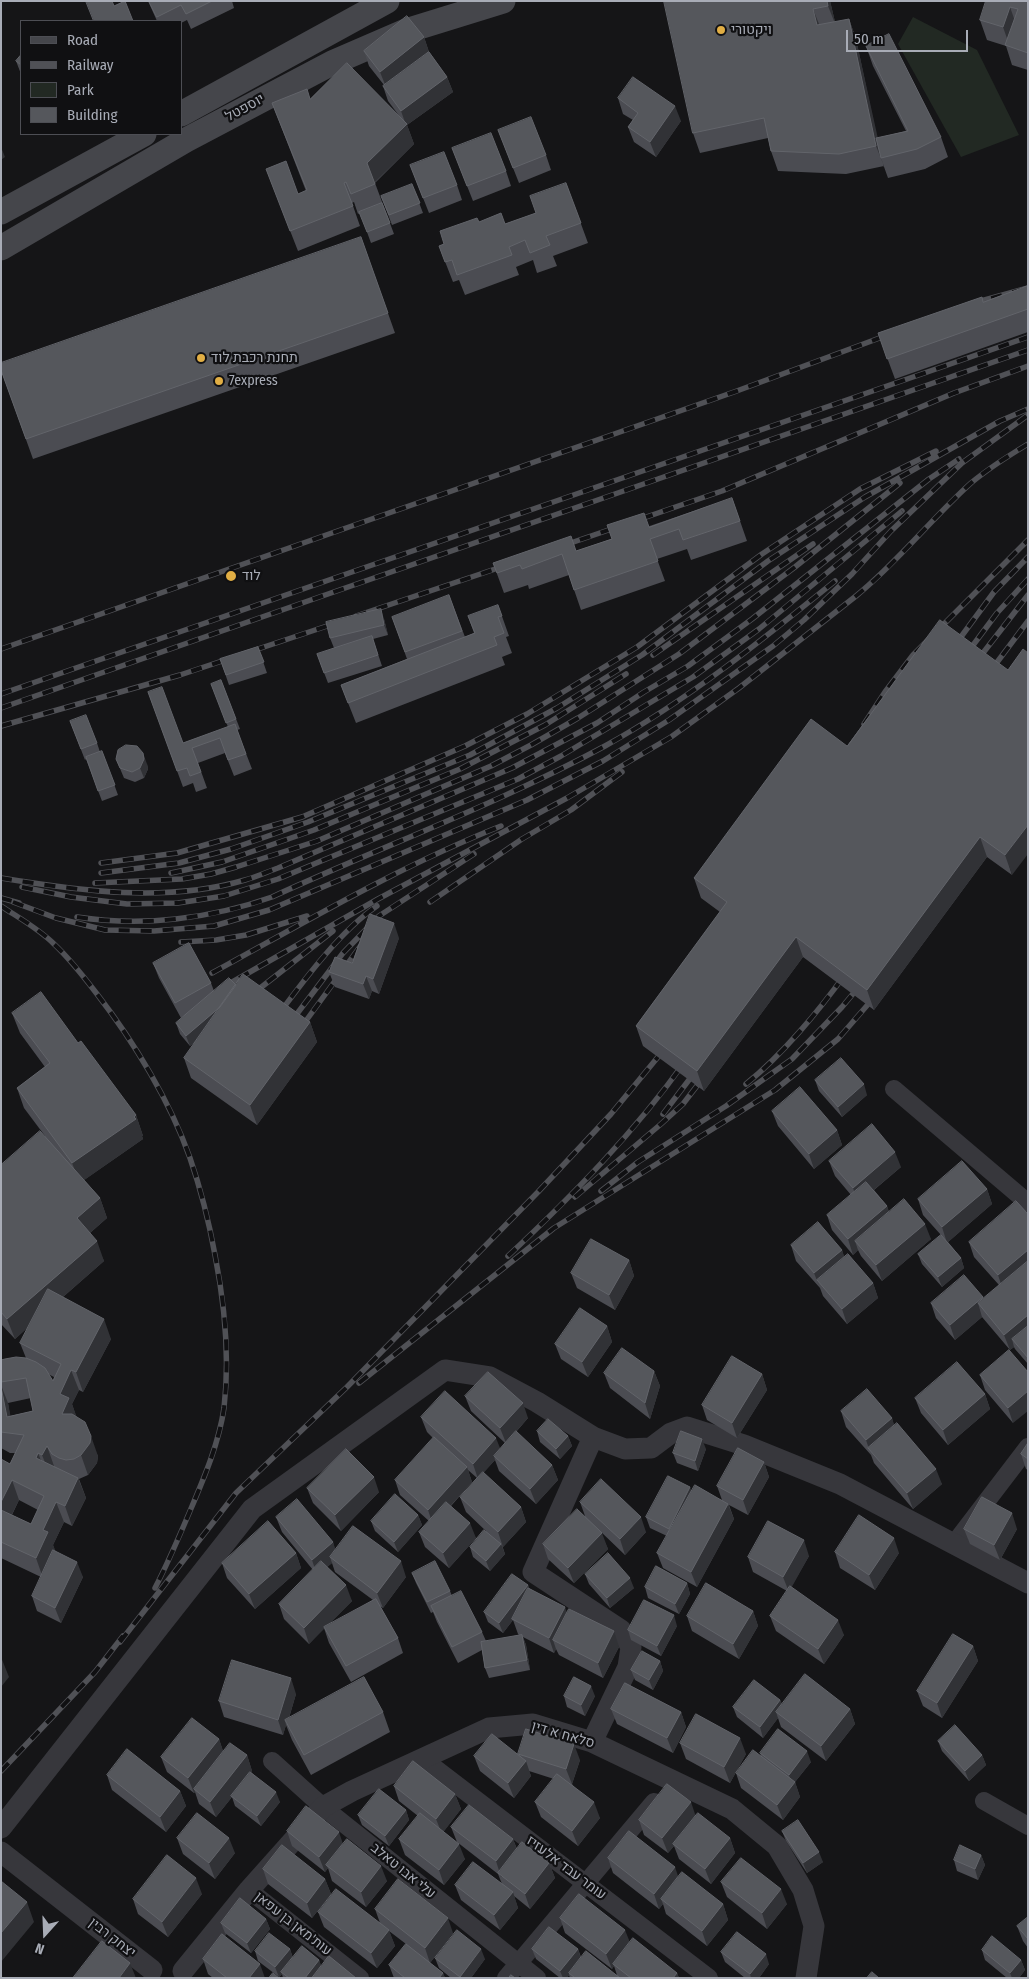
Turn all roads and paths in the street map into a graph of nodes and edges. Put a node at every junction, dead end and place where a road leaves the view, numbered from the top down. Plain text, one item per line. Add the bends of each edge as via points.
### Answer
1 (387, 1) edge
2 (503, 1) edge
3 (182, 113) edge
4 (142, 135) edge
5 (1, 212) edge
6 (1, 248) edge
7 (894, 1089) dead end
8 (1028, 1203) edge
9 (593, 1437) junction
10 (1028, 1447) edge
11 (954, 1544) junction
12 (1028, 1583) edge
13 (592, 1742) junction
14 (423, 1759) junction
15 (272, 1762) dead end
16 (672, 1780) junction
17 (984, 1801) dead end
18 (323, 1807) junction
19 (1028, 1826) edge
20 (1, 1828) edge
21 (1, 1852) edge
22 (586, 1884) junction
23 (249, 1890) junction
24 (518, 1962) junction
25 (149, 1974) edge
26 (186, 1974) edge
27 (360, 1978) edge
28 (506, 1978) edge
29 (537, 1978) edge
30 (709, 1978) edge
31 (806, 1978) edge

1 - 3 main road, יוספטל
2 - 6 main road, יוספטל via 406,30 332,63 186,140
4 - 5 main road
7 - 8 street
9 - 11 street via 625,1448 651,1448 670,1433 687,1427 744,1445 840,1484
9 - 13 street via 533,1572 621,1630 631,1647 628,1667
9 - 20 street via 490,1377 445,1370 252,1509
10 - 11 street
11 - 12 street
13 - 14 street, סלאח א דין via 533,1724 489,1728
13 - 16 street, סלאח א דין
14 - 18 street, סלאח א דין
14 - 22 street, עומר עבד אלעזיז
15 - 18 street, עלי אבו טאלב
16 - 22 street
16 - 31 street, סלאח א דין via 732,1809 777,1846 803,1890 814,1926
17 - 19 street
18 - 23 street, סלאח א דין
18 - 24 street, עלי אבו טאלב
21 - 25 street, יצחק רבין
22 - 24 street
22 - 30 street, עומר עבד אלעזיז
23 - 26 street, סלאח א דין
23 - 27 street, עות'מאן בן עפאן
24 - 28 street
24 - 29 street, עלי אבו טאלב
25 - 26 street via 168,1964

